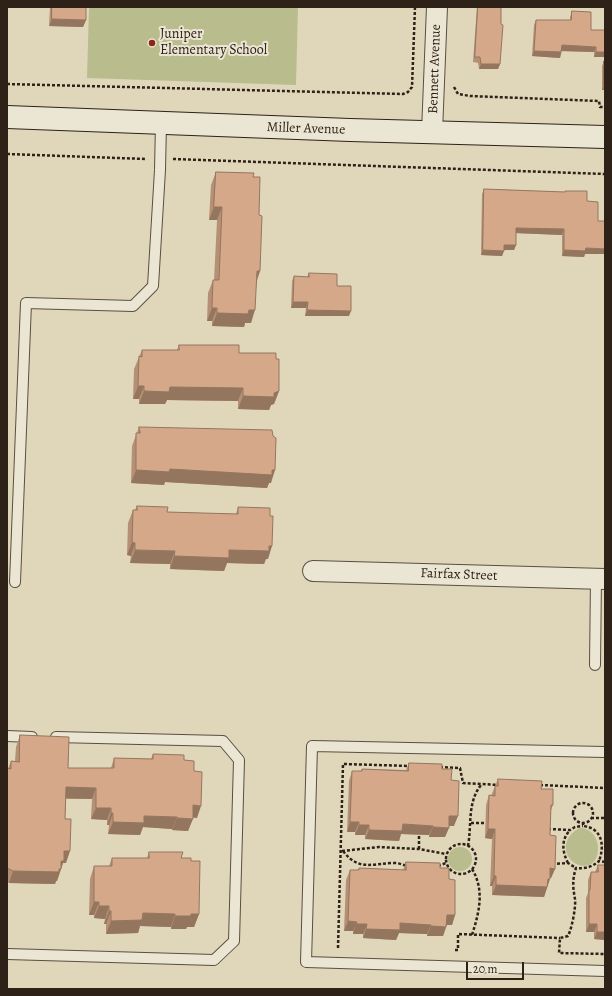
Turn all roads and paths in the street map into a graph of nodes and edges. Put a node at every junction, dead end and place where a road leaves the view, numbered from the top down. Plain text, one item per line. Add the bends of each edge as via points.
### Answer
1 (415, 7) edge
2 (437, 7) edge
3 (454, 81) dead end
4 (7, 84) edge
5 (605, 107) edge
6 (7, 118) edge
7 (161, 123) junction
8 (432, 132) junction
9 (605, 137) edge
10 (7, 154) edge
11 (160, 159) junction
12 (605, 174) edge
13 (313, 570) dead end
14 (600, 579) edge
15 (15, 582) dead end
16 (595, 665) dead end
17 (7, 736) edge
18 (605, 752) edge
19 (413, 766) edge
20 (436, 767) edge
21 (482, 784) junction
22 (506, 785) edge
23 (538, 785) edge
24 (605, 788) edge
25 (591, 818) junction
26 (605, 818) edge
27 (471, 823) junction
28 (492, 823) edge
29 (583, 824) junction
30 (543, 828) edge
31 (570, 830) junction
32 (419, 831) edge
33 (468, 846) junction
34 (419, 849) junction
35 (342, 851) junction
36 (446, 854) junction
37 (599, 861) junction
38 (605, 862) edge
39 (446, 863) junction
40 (568, 863) junction
41 (547, 864) edge
42 (438, 866) edge
43 (413, 867) edge
44 (576, 868) junction
45 (472, 869) junction
46 (472, 935) junction
47 (560, 938) junction
48 (344, 948) dead end
49 (450, 950) dead end
50 (7, 954) edge
51 (605, 954) edge
52 (605, 971) edge

1 - 4 path via 412,87 402,94
2 - 8 street, Bennett Avenue
3 - 5 path via 454,88 458,94 599,101 600,107
6 - 7 street, Miller Avenue
7 - 8 street, Miller Avenue
7 - 11 lane
8 - 9 street, Miller Avenue
10 - 11 path
11 - 12 path
11 - 15 lane via 153,286 133,306 26,303
13 - 14 street, Fairfax Street
14 - 16 lane
17 - 50 lane via 223,741 239,760 234,941 214,960
18 - 52 lane via 312,746 306,962
19 - 35 path via 343,764
20 - 21 path via 460,768 463,783
21 - 22 path
21 - 27 path via 473,797
23 - 24 path
25 - 26 path
25 - 29 path
25 - 29 path via 592,809 589,805 577,805 574,816
27 - 28 path
27 - 33 path
29 - 31 path
29 - 37 path via 590,826 600,836 602,849
30 - 31 path
31 - 40 path via 564,839 563,847
32 - 34 path
33 - 36 path via 458,844
33 - 45 path via 476,856
34 - 35 path via 379,847
34 - 36 path
35 - 43 path via 352,861 362,865 397,863
35 - 48 path via 337,948
36 - 39 path
37 - 38 path
37 - 44 path via 591,867
39 - 42 path
39 - 45 path via 451,871 460,874
40 - 41 path
40 - 44 path
44 - 47 path via 572,886 575,900 571,931 568,936
45 - 46 path via 479,887 480,901
46 - 47 path
46 - 49 path via 458,934 458,950
47 - 51 path via 560,953

